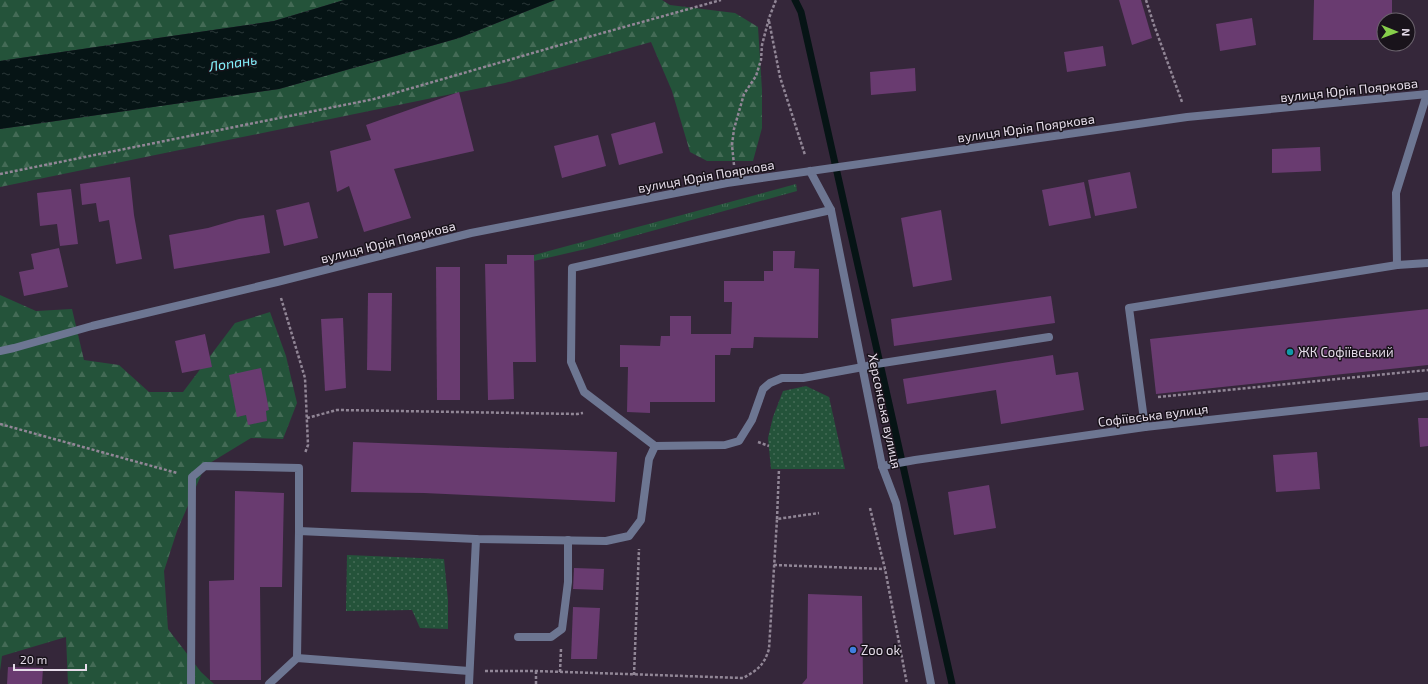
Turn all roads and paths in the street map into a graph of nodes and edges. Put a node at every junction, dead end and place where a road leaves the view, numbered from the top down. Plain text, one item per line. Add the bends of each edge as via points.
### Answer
1 (721, 0) edge
2 (776, 0) edge
3 (1146, 0) edge
4 (769, 18) junction
5 (1428, 94) edge
6 (1187, 117) junction
7 (810, 171) junction
8 (0, 174) edge
9 (727, 183) junction
10 (831, 210) junction
11 (1428, 263) edge
12 (1397, 265) junction
13 (277, 282) junction
14 (1049, 337) dead end
15 (0, 351) edge
16 (866, 366) junction
17 (1428, 370) edge
18 (1428, 396) edge
19 (1142, 399) junction
20 (604, 408) junction
21 (307, 418) junction
22 (0, 424) edge
23 (1145, 427) junction
24 (655, 446) junction
25 (886, 465) junction
26 (299, 468) junction
27 (779, 469) dead end
28 (192, 477) junction
29 (870, 508) dead end
30 (819, 513) dead end
31 (777, 519) junction
32 (641, 520) junction
33 (299, 531) junction
34 (476, 539) junction
35 (568, 540) junction
36 (774, 565) junction
37 (885, 569) junction
38 (518, 637) dead end
39 (297, 658) junction
40 (469, 671) junction
41 (536, 672) junction
42 (634, 675) junction
43 (191, 684) edge
44 (268, 684) edge
45 (469, 684) edge
46 (536, 684) edge
47 (907, 684) edge
48 (931, 684) edge

1 - 8 path via 374,99
2 - 4 path
3 - 6 path
4 - 7 path via 780,77
4 - 9 path via 756,76 744,94 734,128 734,171
5 - 6 street, вулиця Юрія Пояркова
5 - 12 street via 1396,193
6 - 7 street, вулиця Юрія Пояркова
7 - 9 street, вулиця Юрія Пояркова
7 - 10 street, Херсонська вулиця
9 - 13 street, вулиця Юрія Пояркова via 471,233
10 - 16 street, Херсонська вулиця
10 - 20 street via 572,268 570,362 584,392
11 - 12 street
12 - 19 street via 1129,308
13 - 15 street, вулиця Юрія Пояркова via 92,326
13 - 21 path via 305,378
14 - 16 street
16 - 24 street via 803,378 782,378 770,383 763,389 752,420 739,441 725,446
16 - 25 street, Херсонська вулиця
17 - 19 path
18 - 23 street, Софіївська вулиця
19 - 23 street
20 - 21 path via 577,414 337,410
20 - 24 street
21 - 26 path via 308,445
22 - 28 path
23 - 25 street, Софіївська вулиця
24 - 32 street via 649,459
25 - 48 street, Херсонська вулиця via 896,503
26 - 28 street via 204,466
26 - 33 street
27 - 31 path
28 - 43 street
29 - 37 path
30 - 31 path
31 - 36 path
32 - 35 street via 629,536 606,541
32 - 42 path
33 - 34 street
33 - 39 street
34 - 35 street
34 - 40 street
35 - 38 street via 568,582 562,629 551,637
36 - 37 path
36 - 42 path via 769,649 766,660 756,671 743,678
37 - 47 path
39 - 40 street
39 - 44 street
40 - 41 path
40 - 45 street
41 - 42 path
41 - 46 path

